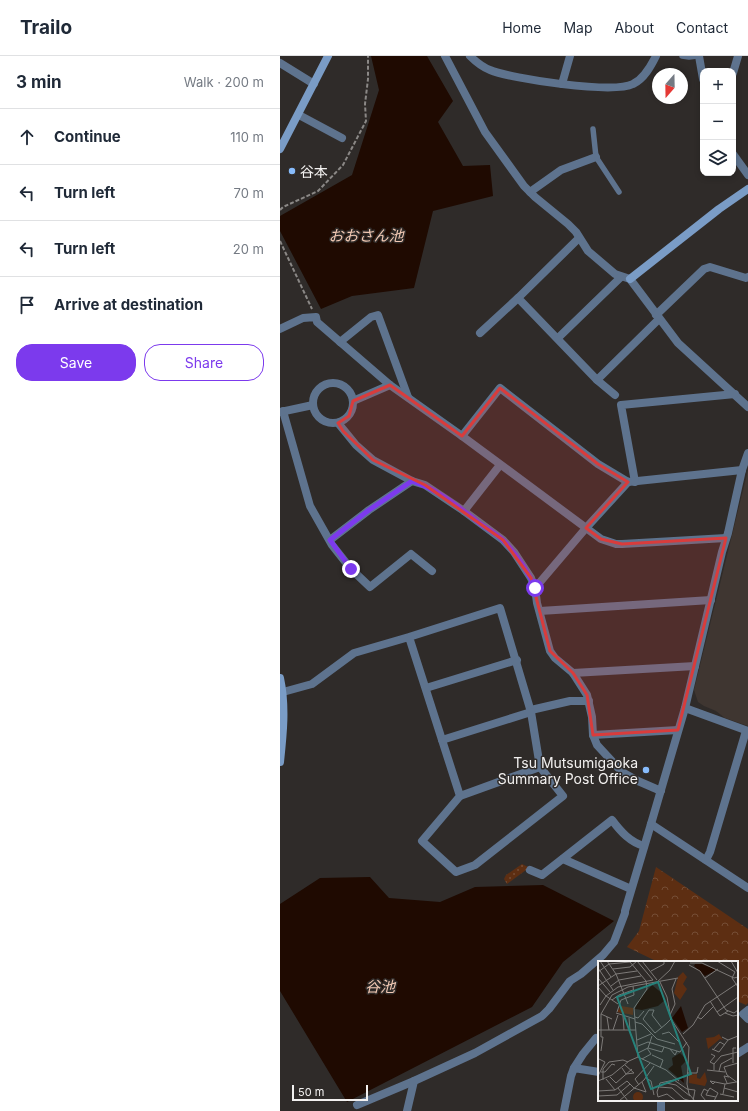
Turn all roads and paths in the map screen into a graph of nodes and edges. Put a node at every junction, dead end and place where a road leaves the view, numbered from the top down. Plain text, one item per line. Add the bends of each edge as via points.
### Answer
1 (328, 56) edge
2 (445, 56) edge
3 (470, 56) edge
4 (656, 56) edge
5 (682, 56) edge
6 (698, 56) edge
7 (738, 56) edge
8 (567, 57) edge
9 (280, 63) edge
10 (701, 68) edge
11 (735, 68) edge
12 (314, 84) junction
13 (562, 84) junction
14 (299, 115) junction
15 (593, 129) dead end
16 (342, 138) dead end
17 (280, 150) edge
18 (596, 157) junction
19 (736, 158) edge
20 (748, 175) edge
21 (748, 189) edge
22 (530, 192) junction
23 (618, 192) dead end
24 (579, 238) junction
25 (280, 241) edge
26 (748, 276) edge
27 (621, 277) junction
28 (630, 279) junction
29 (518, 298) junction
30 (316, 317) junction
31 (658, 317) junction
32 (280, 329) edge
33 (480, 334) dead end
34 (558, 338) junction
35 (340, 342) junction
36 (598, 380) junction
37 (390, 385) junction
38 (735, 394) junction
39 (615, 395) dead end
40 (408, 398) junction
41 (354, 401) junction
42 (313, 405) junction
43 (748, 407) edge
44 (282, 411) edge
45 (338, 424) junction
46 (462, 436) junction
47 (748, 453) edge
48 (500, 465) junction
49 (742, 470) junction
50 (412, 481) junction
51 (632, 482) junction
52 (464, 511) junction
53 (586, 528) junction
54 (726, 538) junction
55 (330, 540) junction
56 (432, 570) dead end
57 (535, 588) junction
58 (711, 600) junction
59 (540, 611) junction
60 (409, 637) junction
61 (517, 660) junction
62 (695, 666) junction
63 (574, 674) junction
64 (280, 678) edge
65 (426, 688) junction
66 (283, 692) junction
67 (589, 701) junction
68 (684, 708) junction
69 (531, 711) junction
70 (678, 730) junction
71 (747, 731) edge
72 (281, 734) edge
73 (593, 735) junction
74 (442, 740) junction
75 (280, 762) edge
76 (540, 767) junction
77 (661, 790) junction
78 (460, 796) junction
79 (651, 824) junction
80 (644, 846) junction
81 (563, 859) junction
82 (706, 860) junction
83 (530, 870) dead end
84 (748, 888) edge
85 (631, 889) junction
86 (748, 1010) edge
87 (748, 1019) edge
88 (596, 1038) dead end
89 (748, 1047) edge
90 (738, 1053) edge
91 (574, 1068) junction
92 (598, 1072) edge
93 (414, 1081) junction
94 (357, 1105) dead end
95 (407, 1111) edge
96 (564, 1111) edge

1 - 12 street
2 - 22 street via 485,132
3 - 13 street via 479,64 497,72
4 - 13 street via 647,72 628,86 591,87
5 - 6 lane
6 - 10 street
7 - 11 street
8 - 13 street
9 - 12 street
12 - 14 street
14 - 16 street
14 - 17 street
15 - 18 lane
18 - 22 street via 561,170
18 - 23 lane
19 - 20 street
21 - 28 street
22 - 24 street via 568,224
24 - 27 street via 588,251
24 - 29 street
25 - 30 path
26 - 31 street via 746,278 710,267 704,269
27 - 28 street
27 - 34 street
28 - 31 street
29 - 33 street
29 - 34 street
30 - 32 street via 303,318
30 - 35 street via 317,322
31 - 36 street
31 - 38 street via 678,343
34 - 36 street
35 - 37 street
35 - 40 street via 371,317 378,315
36 - 39 street
37 - 40 street
37 - 41 street
38 - 43 street
38 - 51 street via 622,405
40 - 46 street
41 - 42 street via 344,386 331,383 319,389
41 - 45 street via 349,416
42 - 44 street
42 - 45 street via 319,418 331,424
44 - 55 street via 310,506
45 - 50 street via 373,460
46 - 48 street
46 - 51 street via 500,388 598,464
47 - 49 street
48 - 52 street
48 - 53 street
49 - 51 street
49 - 54 street
50 - 52 street via 425,485
50 - 55 street
51 - 53 street
52 - 57 street via 503,540 514,552
53 - 54 street via 602,539 616,544
53 - 57 street
54 - 58 street
55 - 56 street via 351,569 370,587 411,554
57 - 59 street
58 - 59 street
58 - 62 street
59 - 63 street via 550,651
60 - 61 street via 500,608
60 - 65 street
60 - 66 street via 354,653 312,684
61 - 65 street
61 - 69 street
62 - 63 street
62 - 68 street
63 - 67 street
64 - 66 street
65 - 74 street
66 - 72 street
67 - 69 street via 570,701
67 - 73 street
68 - 70 street
68 - 71 street
69 - 74 street
69 - 76 street
70 - 73 street
70 - 77 street
71 - 82 street
72 - 75 street
73 - 77 street via 597,745 622,772
74 - 78 street
76 - 78 street
76 - 78 street via 563,796 474,865 456,872 422,840
77 - 79 street
79 - 80 street
79 - 82 street
80 - 81 street via 628,838 612,820
80 - 85 street
81 - 83 street via 542,875
81 - 85 street
82 - 84 street
85 - 93 street via 626,913 614,942 603,955 570,981 542,1016 475,1053
86 - 87 street via 743,1014
88 - 91 street
89 - 90 street
91 - 92 street
91 - 96 street
93 - 94 street
93 - 95 street

